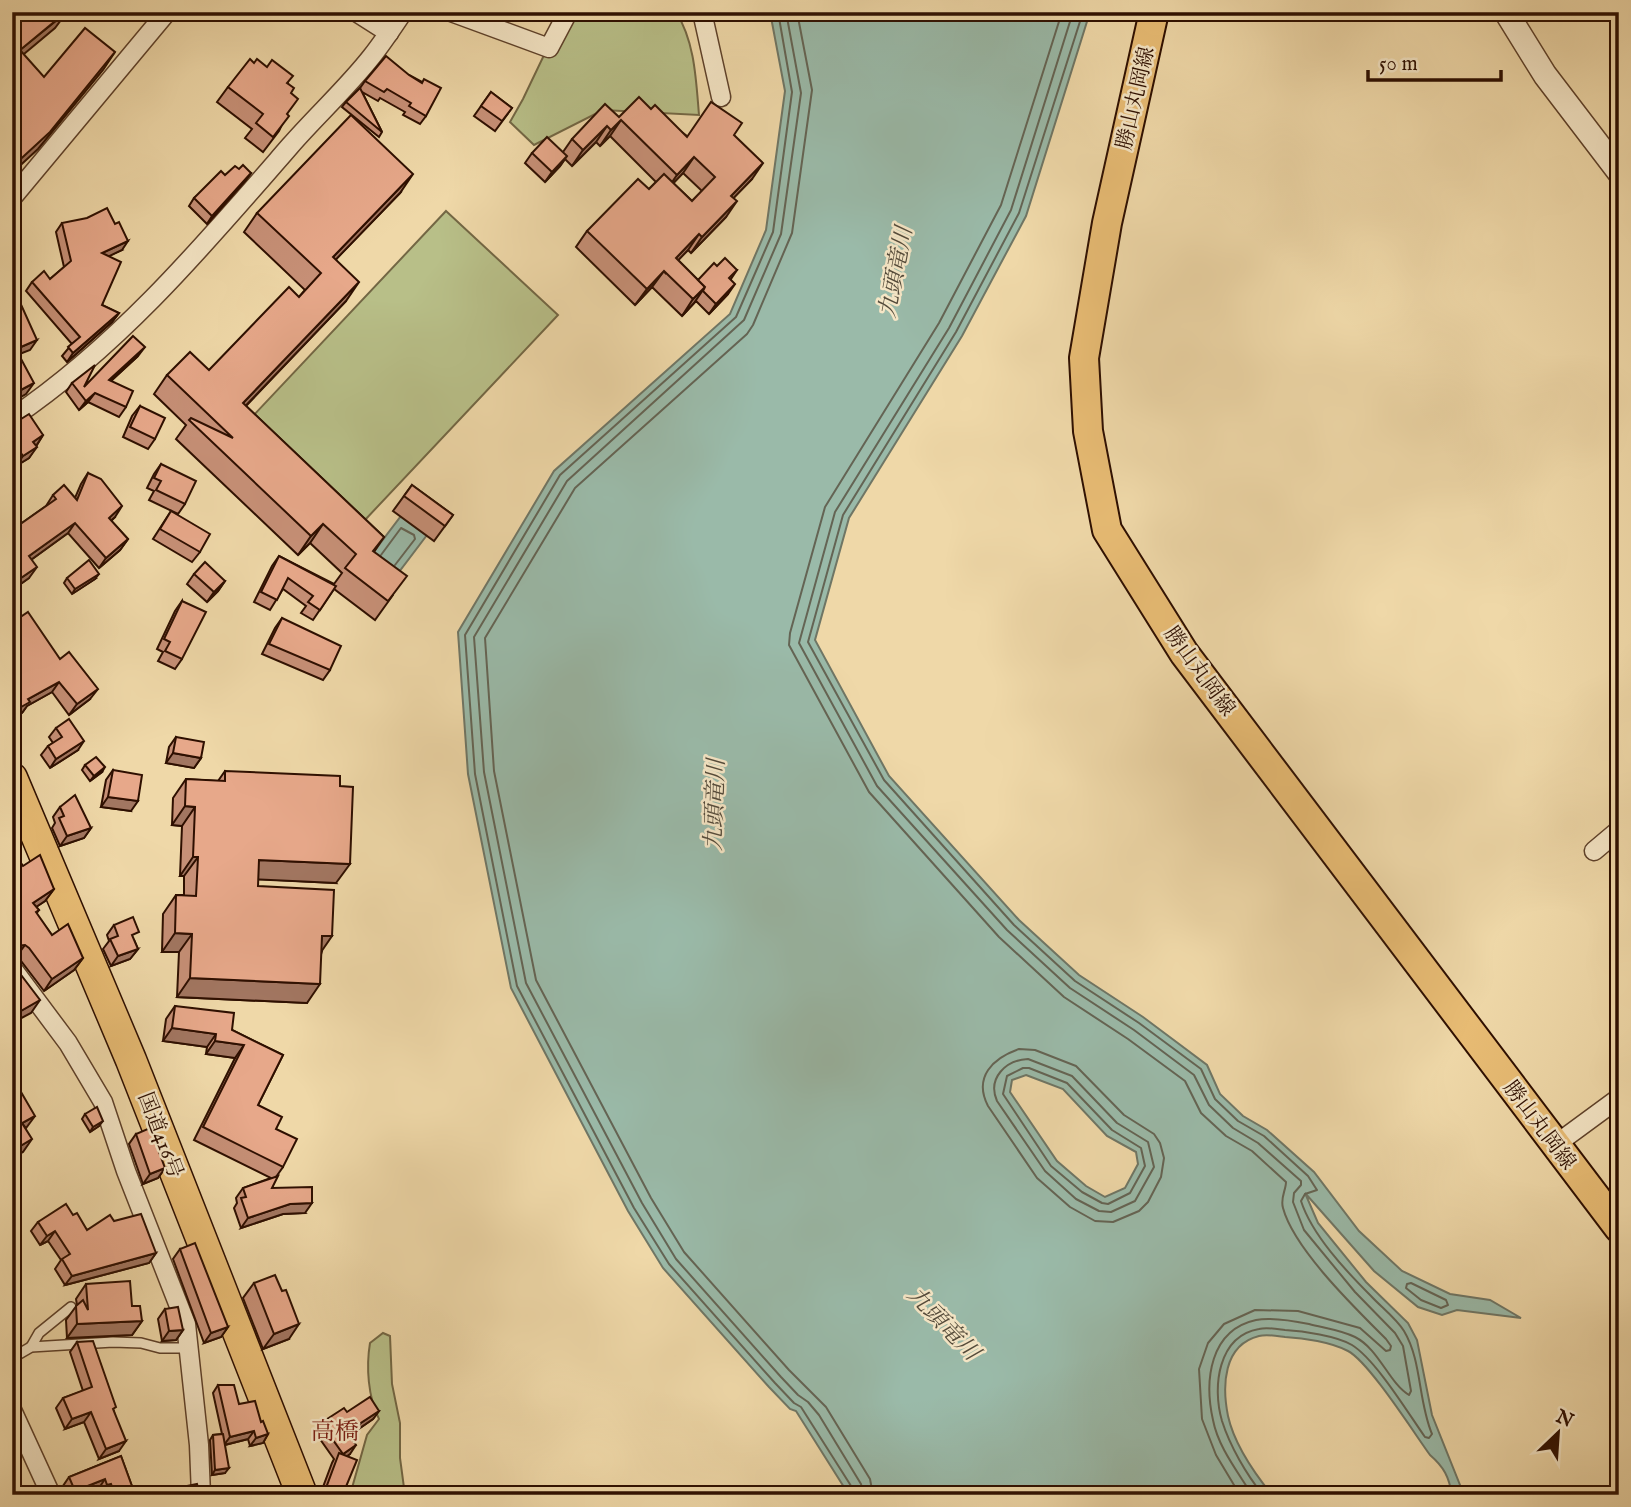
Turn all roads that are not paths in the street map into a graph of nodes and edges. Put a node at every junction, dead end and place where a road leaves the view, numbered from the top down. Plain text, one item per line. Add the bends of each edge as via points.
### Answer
1 (167, 12) edge
2 (356, 12) edge
3 (403, 12) edge
4 (451, 12) edge
5 (568, 12) edge
6 (702, 12) edge
7 (1154, 12) edge
8 (1506, 12) edge
9 (389, 33) junction
10 (721, 97) dead end
11 (1619, 172) edge
12 (12, 198) edge
13 (12, 418) edge
14 (12, 778) edge
15 (1619, 830) edge
16 (1594, 851) dead end
17 (15, 977) edge
18 (1619, 1098) edge
19 (1555, 1145) junction
20 (1619, 1228) edge
21 (71, 1307) dead end
22 (31, 1347) junction
23 (188, 1348) junction
24 (12, 1358) edge
25 (12, 1410) edge
26 (51, 1495) edge
27 (201, 1495) edge
28 (302, 1495) edge

1 - 12 street
2 - 9 street
3 - 9 street
4 - 5 street via 550,48
6 - 10 street
7 - 19 main road, 勝山丸岡線 via 1107,223 1084,358 1088,431 1107,530 1184,653
8 - 11 street via 1545,75
9 - 13 street via 169,281 81,367
14 - 28 highway, 国道416号 via 131,1060
15 - 16 street
17 - 23 street via 68,1043 103,1102 125,1171 186,1324
18 - 19 street
19 - 20 main road, 勝山丸岡線
21 - 22 lane via 39,1333
22 - 23 lane via 113,1342
22 - 24 lane
23 - 27 street
25 - 26 street

